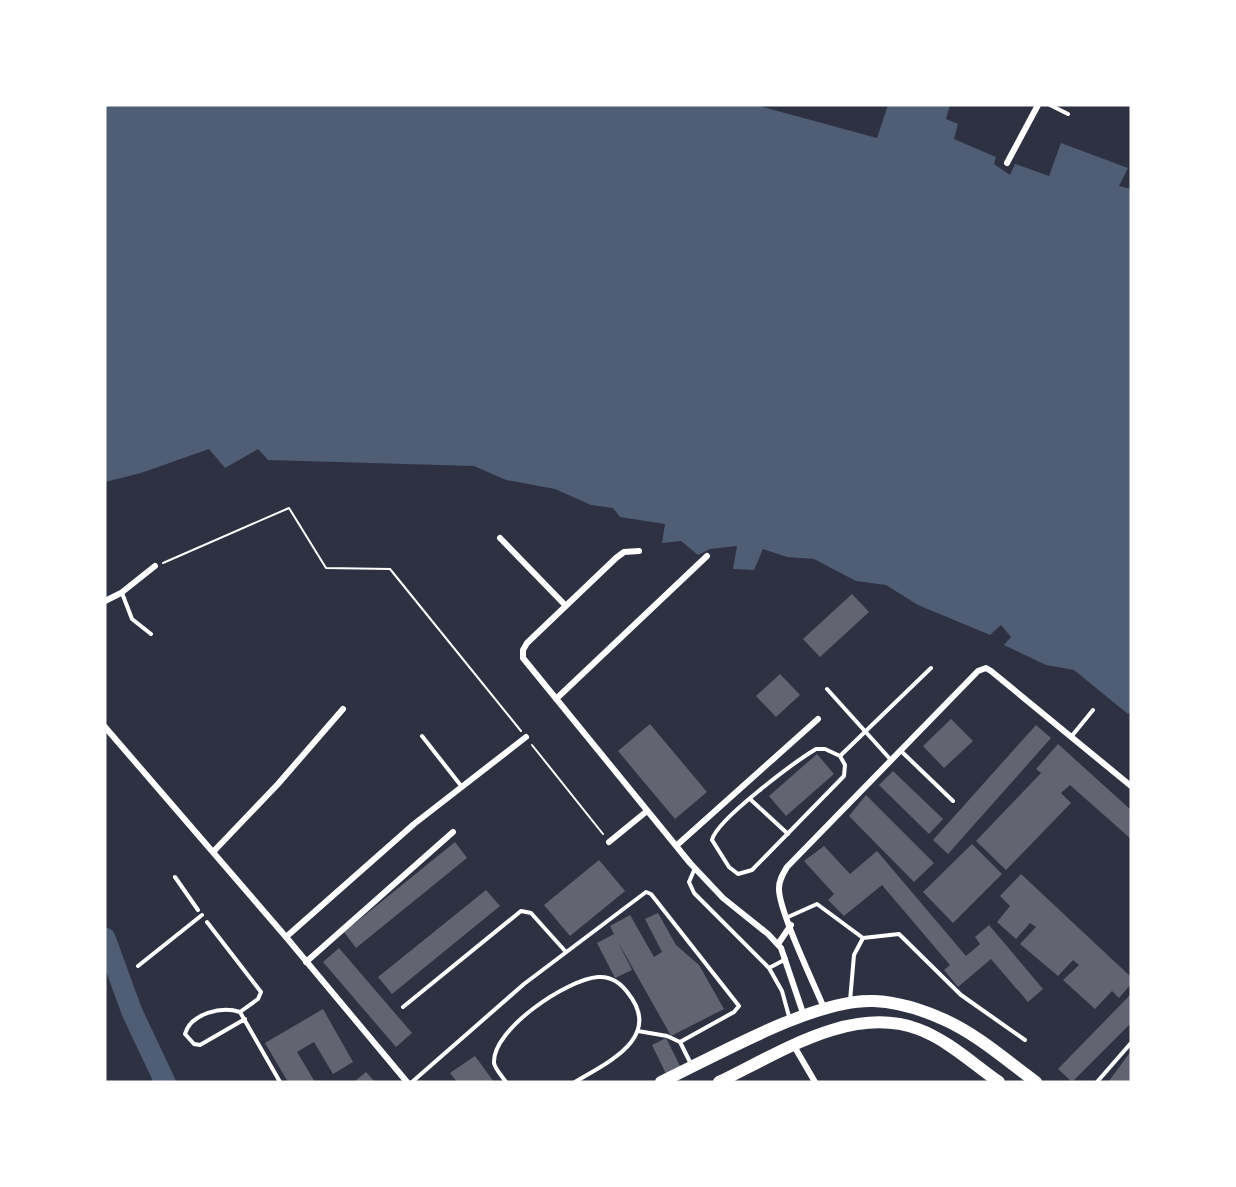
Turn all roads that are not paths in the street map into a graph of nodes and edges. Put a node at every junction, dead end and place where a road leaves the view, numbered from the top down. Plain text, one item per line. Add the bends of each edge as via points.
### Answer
1 (1038, 105) edge
2 (1050, 105) edge
3 (1068, 114) dead end
4 (1007, 163) dead end
5 (500, 538) dead end
6 (639, 551) dead end
7 (707, 556) dead end
8 (155, 566) road end
9 (121, 593) junction
10 (105, 601) edge
11 (567, 606) junction
12 (152, 634) dead end
13 (931, 668) dead end
14 (826, 689) dead end
15 (556, 699) junction
16 (343, 709) dead end
17 (1093, 711) dead end
18 (818, 719) dead end
19 (105, 727) edge
20 (866, 732) junction
21 (422, 736) dead end
22 (526, 737) road end
23 (1071, 737) junction
24 (901, 751) junction
25 (840, 756) junction
26 (892, 760) junction
27 (1131, 786) edge
28 (462, 787) junction
29 (750, 799) junction
30 (953, 801) dead end
31 (647, 811) junction
32 (453, 832) dead end
33 (788, 834) junction
34 (609, 842) road end
35 (676, 846) junction
36 (213, 852) junction
37 (694, 868) junction
38 (175, 877) dead end
39 (198, 910) dead end
40 (202, 915) dead end
41 (788, 918) junction
42 (207, 922) dead end
43 (791, 925) junction
44 (286, 937) junction
45 (863, 938) junction
46 (778, 944) junction
47 (566, 952) junction
48 (786, 959) junction
49 (306, 962) junction
50 (138, 966) dead end
51 (769, 968) junction
52 (850, 1003) junction
53 (403, 1006) dead end
54 (824, 1008) junction
55 (240, 1012) junction
56 (804, 1016) junction
57 (245, 1019) junction
58 (791, 1021) junction
59 (638, 1031) junction
60 (1025, 1040) dead end
61 (680, 1042) junction
62 (1131, 1043) edge
63 (794, 1046) junction
64 (693, 1067) junction
65 (280, 1082) edge
66 (406, 1082) edge
67 (412, 1082) edge
68 (506, 1082) edge
69 (575, 1082) edge
70 (661, 1082) edge
71 (719, 1082) edge
72 (815, 1082) edge
73 (999, 1082) edge
74 (1036, 1082) edge
75 (1097, 1082) edge

1 - 4 street
2 - 3 lane
5 - 11 street
6 - 11 street via 624,552
7 - 15 street
8 - 9 street
9 - 10 street
9 - 12 lane via 132,619
11 - 15 street via 523,650 529,667
13 - 20 lane
14 - 20 lane
15 - 31 street
16 - 36 street
17 - 23 lane
18 - 35 street
19 - 36 street
20 - 25 lane
20 - 26 lane
21 - 28 lane
22 - 28 street
23 - 24 street via 986,668 978,671
23 - 27 street
24 - 26 street
24 - 30 lane
25 - 29 lane via 816,749
25 - 33 lane via 845,765 844,776
26 - 41 street via 788,867 778,891
28 - 44 street
29 - 33 lane
29 - 33 lane via 713,835 713,845 729,867 738,874 752,870
31 - 34 street
31 - 35 street
32 - 49 street
35 - 37 street
36 - 44 street
37 - 46 street
37 - 51 lane via 689,882 694,893
38 - 39 lane
40 - 50 lane
41 - 43 street
41 - 45 lane via 817,904
42 - 55 lane via 261,992
43 - 46 street
43 - 54 street
44 - 49 street
45 - 52 lane via 854,955
45 - 60 lane via 893,933 904,937 960,995
46 - 48 street
47 - 53 lane via 531,913 521,911
47 - 61 lane via 650,892 739,1006
47 - 67 lane via 502,1002
48 - 51 lane
48 - 56 street
49 - 66 street
51 - 58 lane via 782,991
52 - 54 main road
52 - 74 main road via 890,1003 947,1020
54 - 56 main road
55 - 57 lane
55 - 57 lane via 215,1009 187,1028 185,1034 200,1045
56 - 58 main road
57 - 65 lane
58 - 64 main road
59 - 61 lane
59 - 68 lane via 636,1006 622,986 608,978 583,979 537,1007 500,1040 494,1065
59 - 69 lane via 621,1053
61 - 64 lane
62 - 75 lane
63 - 71 main road
63 - 72 street
63 - 73 main road via 849,1026 897,1023 934,1036
64 - 70 main road

